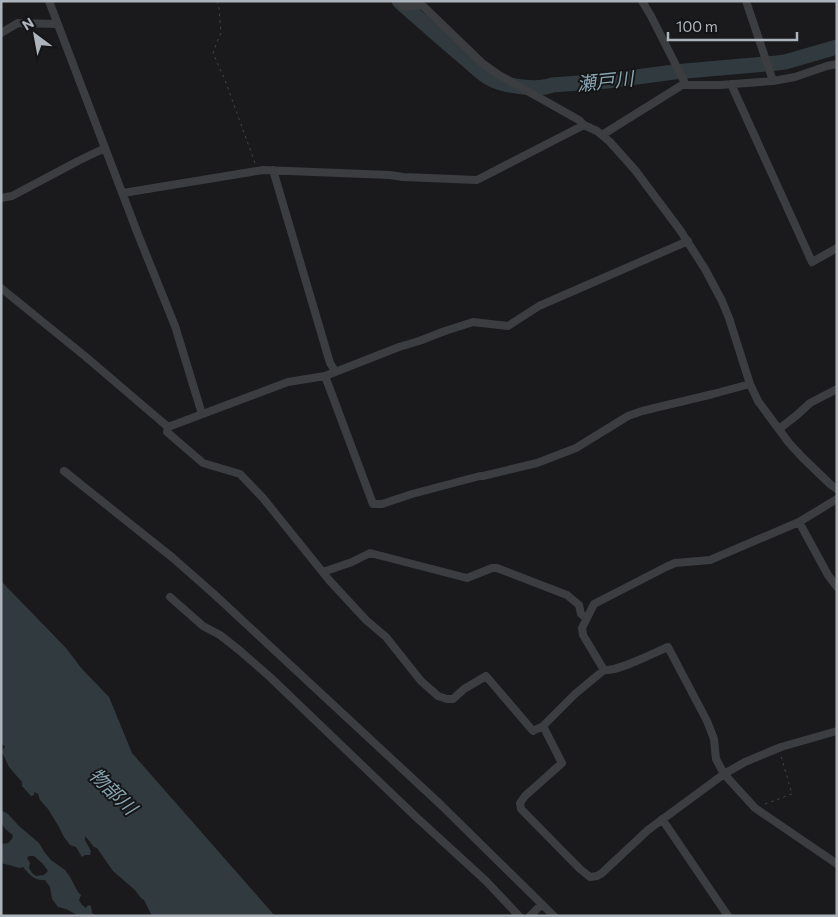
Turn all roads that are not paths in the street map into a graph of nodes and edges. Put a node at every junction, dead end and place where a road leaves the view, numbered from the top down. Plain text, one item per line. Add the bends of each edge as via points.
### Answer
1 (49, 1) edge
2 (396, 1) edge
3 (642, 1) edge
4 (746, 1) edge
5 (57, 24) junction
6 (1, 33) edge
7 (837, 64) edge
8 (773, 81) junction
9 (731, 84) junction
10 (682, 85) junction
11 (584, 126) junction
12 (602, 135) junction
13 (106, 148) junction
14 (273, 170) junction
15 (123, 193) junction
16 (1, 198) edge
17 (688, 241) junction
18 (837, 248) edge
19 (1, 288) edge
20 (335, 371) junction
21 (324, 376) junction
22 (750, 384) junction
23 (837, 389) edge
24 (202, 414) junction
25 (168, 427) junction
26 (779, 429) junction
27 (64, 471) dead end
28 (837, 489) edge
29 (837, 499) edge
30 (799, 522) junction
31 (323, 572) junction
32 (837, 588) edge
33 (170, 597) dead end
34 (586, 618) junction
35 (604, 670) junction
36 (543, 726) junction
37 (837, 731) edge
38 (724, 774) junction
39 (662, 819) junction
40 (837, 864) edge
41 (542, 904) junction
42 (519, 916) edge
43 (530, 916) edge
44 (554, 916) edge
45 (728, 916) edge

1 - 5 street
2 - 11 street via 403,6 423,6 482,63 580,120
3 - 10 street via 684,83
4 - 8 street
5 - 6 street via 18,23
5 - 13 street
7 - 8 street
8 - 9 street
9 - 10 street
9 - 18 street via 812,262
10 - 12 street
11 - 12 street
11 - 14 street via 477,180
12 - 17 street via 636,170
13 - 15 street
13 - 16 street via 12,196
14 - 15 street
14 - 20 street
15 - 24 street via 175,326
17 - 20 street via 540,306 508,326 474,322
17 - 22 street via 722,301
19 - 25 street
20 - 21 street
21 - 22 street via 373,504 537,463 576,448 628,416
21 - 24 street via 288,382
22 - 26 street
23 - 26 street via 810,403
24 - 25 street
25 - 31 street via 167,432 203,463 240,474 264,498
26 - 28 street via 803,458
27 - 41 street via 215,595 440,804
29 - 30 street
30 - 32 street
30 - 34 street via 710,560 675,563 666,567 594,604
31 - 34 street via 370,553 467,578 497,568 567,595 579,605 581,614
31 - 36 street via 438,696 454,699 486,676 533,731
33 - 42 street via 270,677
34 - 35 street via 583,635
35 - 36 street
35 - 38 street via 624,666 668,647 714,739 716,759
36 - 39 street via 562,763 525,796 520,803 521,809 590,877 608,868
37 - 38 street via 778,748
38 - 39 street
38 - 40 street via 755,808
39 - 45 street
41 - 43 street
41 - 44 street

